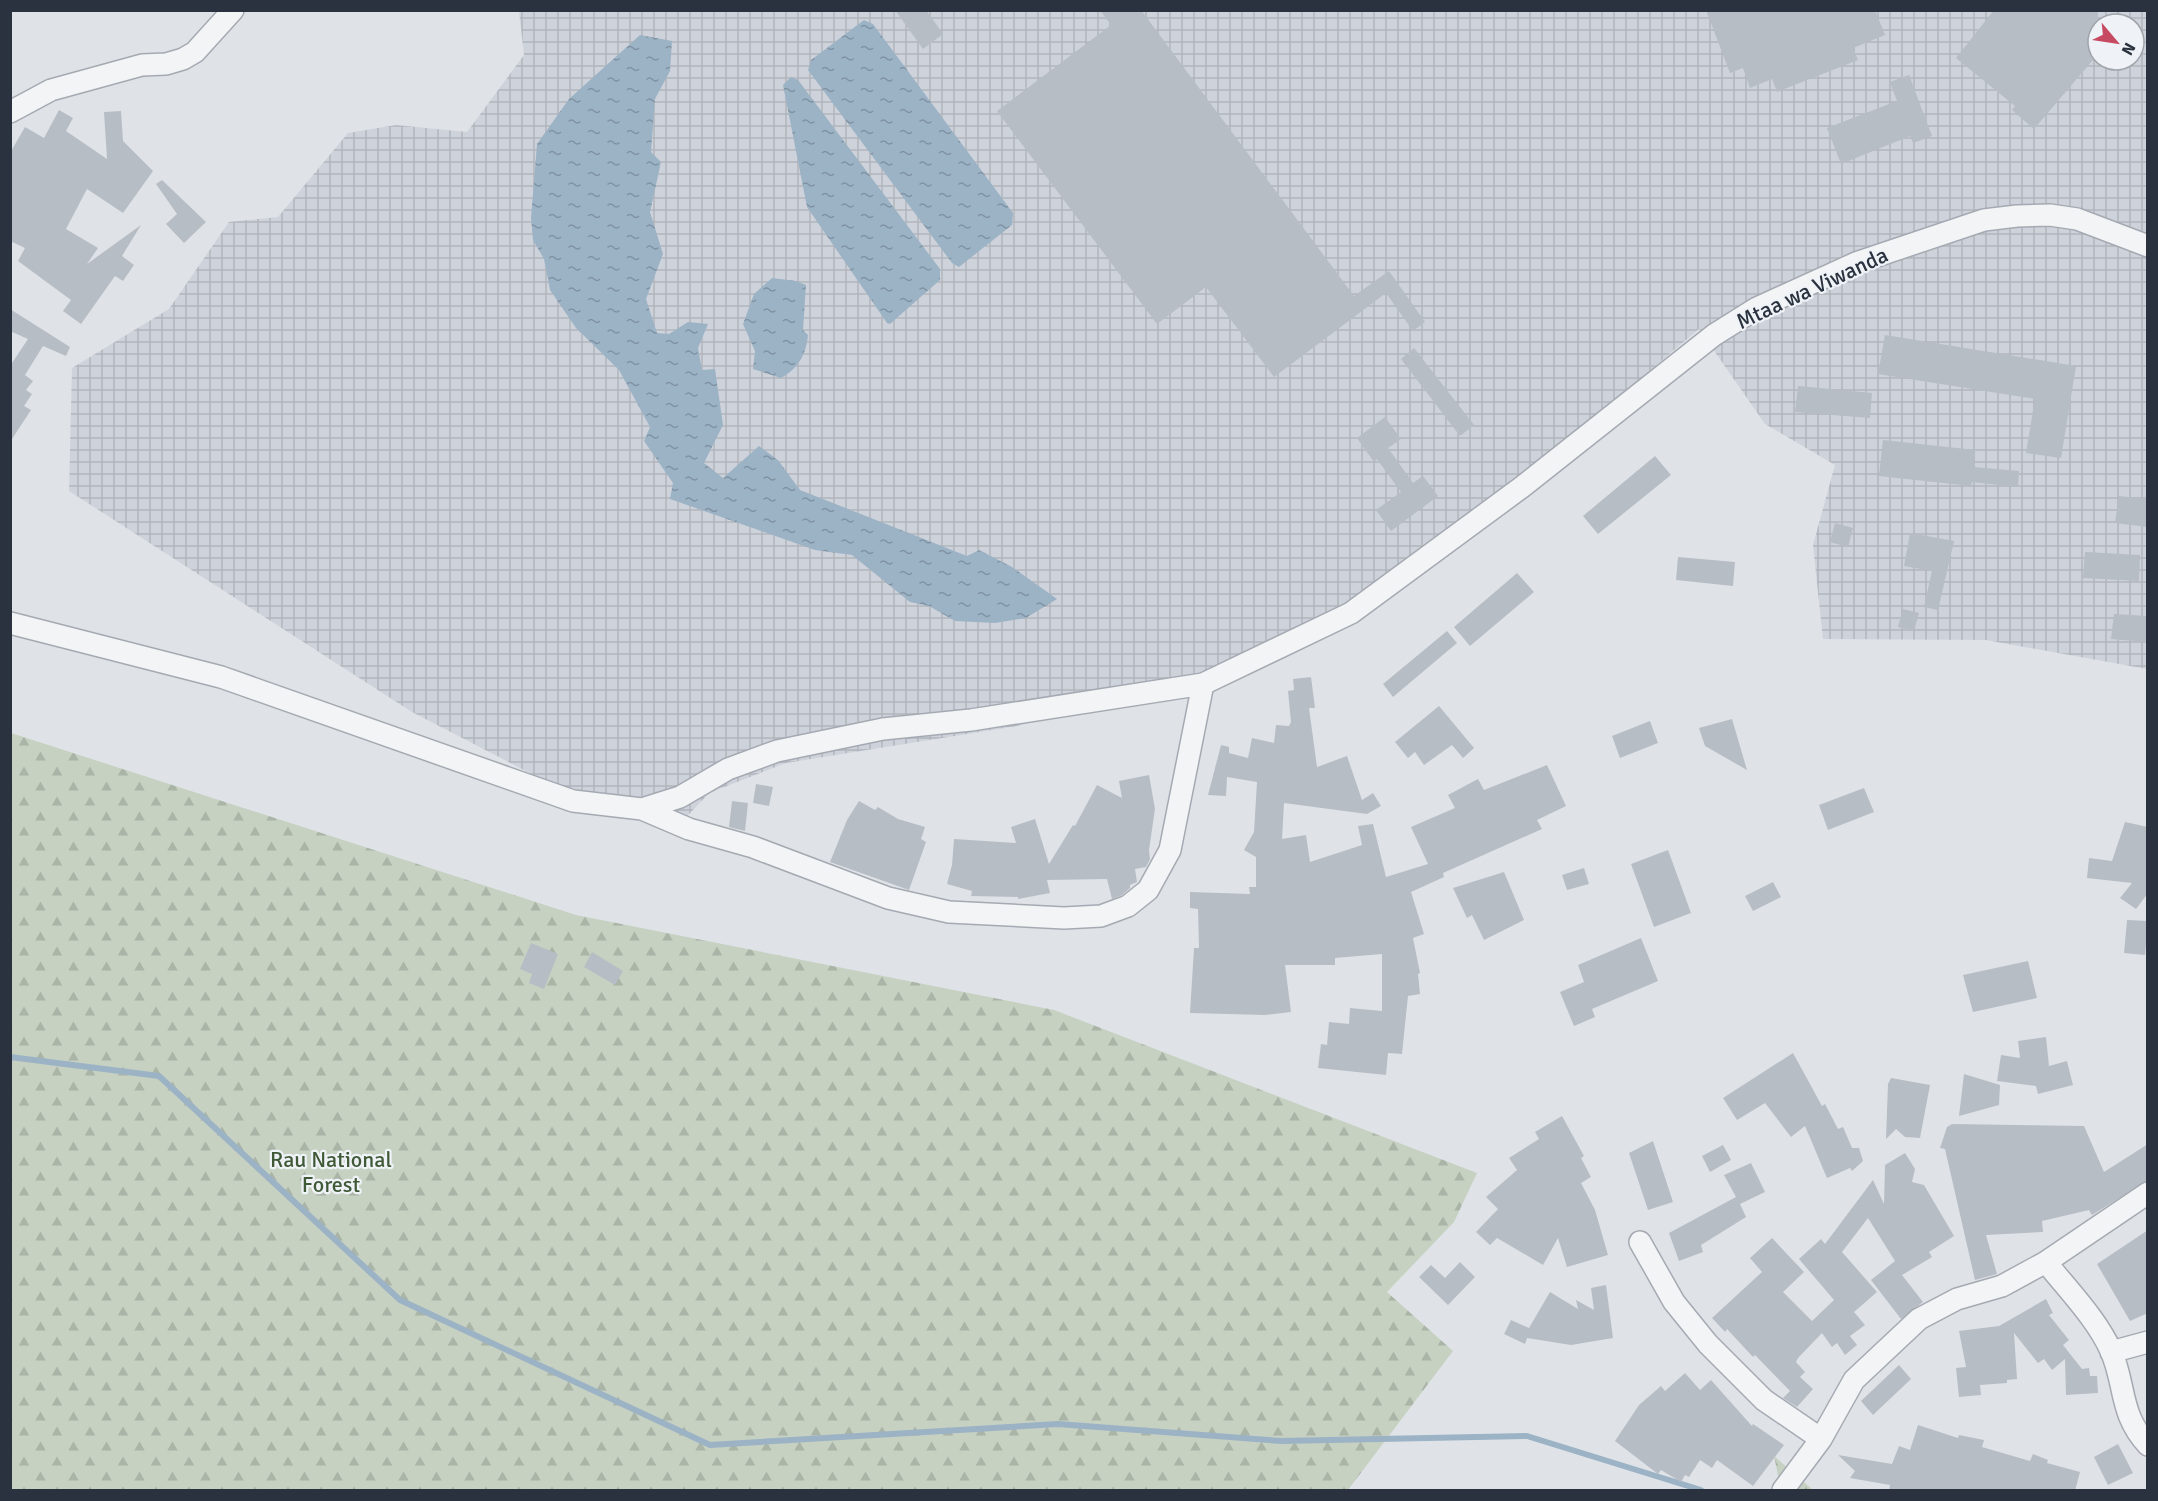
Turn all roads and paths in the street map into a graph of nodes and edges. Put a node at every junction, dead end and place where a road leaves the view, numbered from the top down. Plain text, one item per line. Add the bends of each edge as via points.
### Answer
1 (233, 10) edge
2 (10, 112) edge
3 (2148, 246) edge
4 (10, 623) edge
5 (1203, 684) junction
6 (642, 809) junction
7 (2148, 1193) edge
8 (1640, 1242) dead end
9 (2046, 1262) junction
10 (2148, 1342) edge
11 (2111, 1352) junction
12 (1821, 1439) junction
13 (2148, 1445) edge
14 (1783, 1491) edge

1 - 2 street via 195,52 183,59 142,65 51,90
3 - 5 street, Mtaa wa Viwanda via 2077,219 2050,215 1984,220 1856,263 1758,308 1714,335 1522,487 1351,613
4 - 6 street via 221,677 573,801
5 - 6 street, Mtaa wa Viwanda via 883,729 777,751 728,769 680,797
5 - 6 street via 1170,850 1148,890 1128,906 1101,916 949,912 888,898
7 - 9 street
8 - 12 street via 1674,1302 1708,1344 1764,1400
9 - 11 street via 2090,1317
9 - 12 street via 2002,1286 1957,1299 1919,1319 1854,1380
10 - 11 street
11 - 13 street via 2127,1413
12 - 14 street

